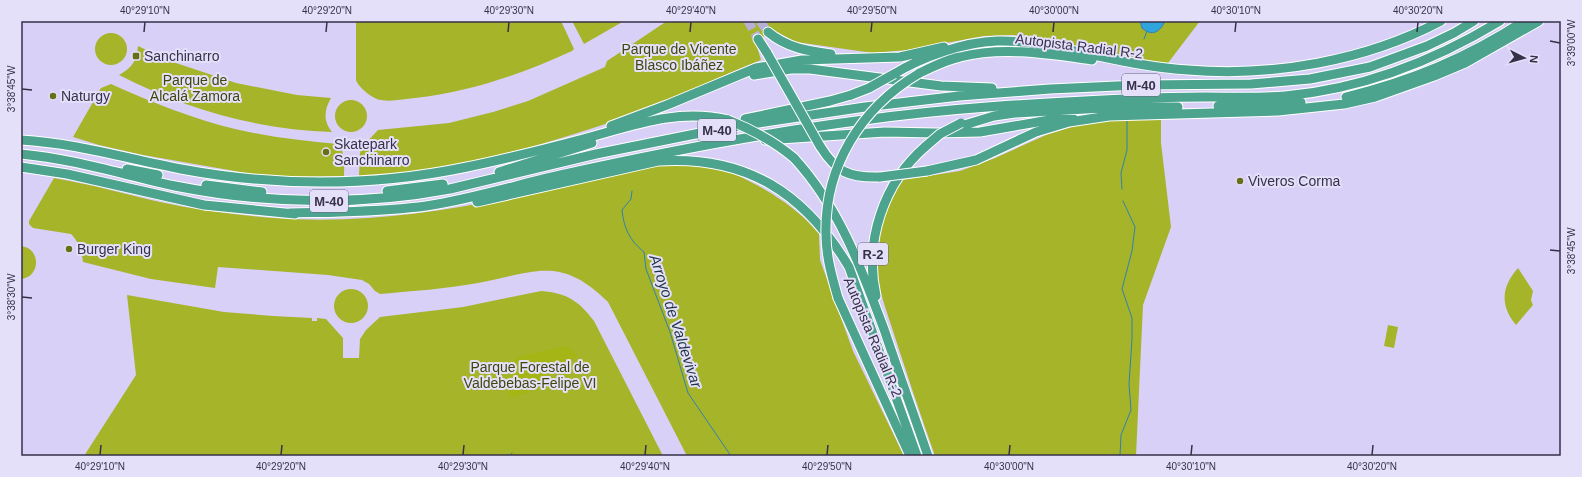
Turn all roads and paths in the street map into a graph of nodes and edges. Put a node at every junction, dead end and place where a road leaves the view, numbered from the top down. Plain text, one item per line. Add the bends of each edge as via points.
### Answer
1 (1440, 21) edge
2 (1474, 21) edge
3 (1500, 21) edge
4 (1524, 21) edge
5 (1539, 21) edge
6 (768, 32) tunnel mouth
7 (758, 39) tunnel mouth
8 (975, 43) junction
9 (872, 59) junction
10 (1186, 70) junction
11 (1050, 89) junction
12 (694, 94) junction
13 (1043, 104) junction
14 (1152, 108) junction
15 (687, 116) junction
16 (961, 124) junction
17 (21, 140) edge
18 (724, 142) junction
19 (637, 146) junction
20 (21, 151) edge
21 (534, 151) junction
22 (21, 154) edge
23 (21, 167) edge
24 (290, 213) junction
25 (900, 374) junction
26 (910, 456) edge
27 (917, 456) edge
28 (928, 456) edge

1 - 10 highway via 1388,44 1328,61 1242,71
2 - 11 highway, M-40 via 1427,46 1370,67 1310,79 1250,84
3 - 13 highway, M-40 via 1461,44 1430,58 1342,87 1284,96 1179,97
4 - 14 highway via 1464,56 1434,70 1345,97 1280,105
5 - 7 highway, bridge via 1465,63 1375,97 1344,104 1278,111 1109,116 1069,122 1036,132 976,160 927,171 880,177 848,174 828,159
6 - 9 highway via 801,50
8 - 9 highway via 900,57
8 - 10 highway via 997,41 1041,44 1134,64
8 - 19 highway, bridge via 931,57 851,95 671,135
9 - 12 highway via 826,58 778,63 756,68
10 - 26 highway, Autopista Radial R-2, bridge via 1164,71 1010,51 961,56 900,84 866,117 845,149 829,192 826,216 828,256 838,298
11 - 12 highway via 1040,86 941,86 804,69 760,73
11 - 19 highway, M-40 via 959,96 798,116
12 - 21 highway via 600,130
13 - 16 highway, Autopista Radial R-2 / R-2 via 987,114
13 - 18 highway, M-40 via 869,119
14 - 16 highway via 1120,107 1014,113
14 - 18 highway via 1074,116 980,132 885,132
15 - 20 highway via 646,124 531,163 470,178 408,189 340,195 272,193 224,188 74,158
15 - 21 highway via 660,118
15 - 25 highway, Autopista Radial R-2 / R-2, bridge via 728,120 760,134 794,158 824,195 845,233 875,304
16 - 25 highway, Autopista Radial R-2 / R-2, bridge via 940,134 904,170 888,194 878,219 872,263 874,288
17 - 21 highway via 224,176 259,181 307,183 350,183 410,178
18 - 24 highway, M-40 via 424,206
19 - 22 highway, M-40 via 429,193 341,201 223,195 72,161
23 - 24 highway, M-40 via 67,174 204,205
24 - 27 highway via 315,216 374,215 441,208 548,187 658,161 703,162 742,171 763,180 790,198 819,224 838,250 859,294
25 - 28 highway, Autopista Radial R-2 / R-2

